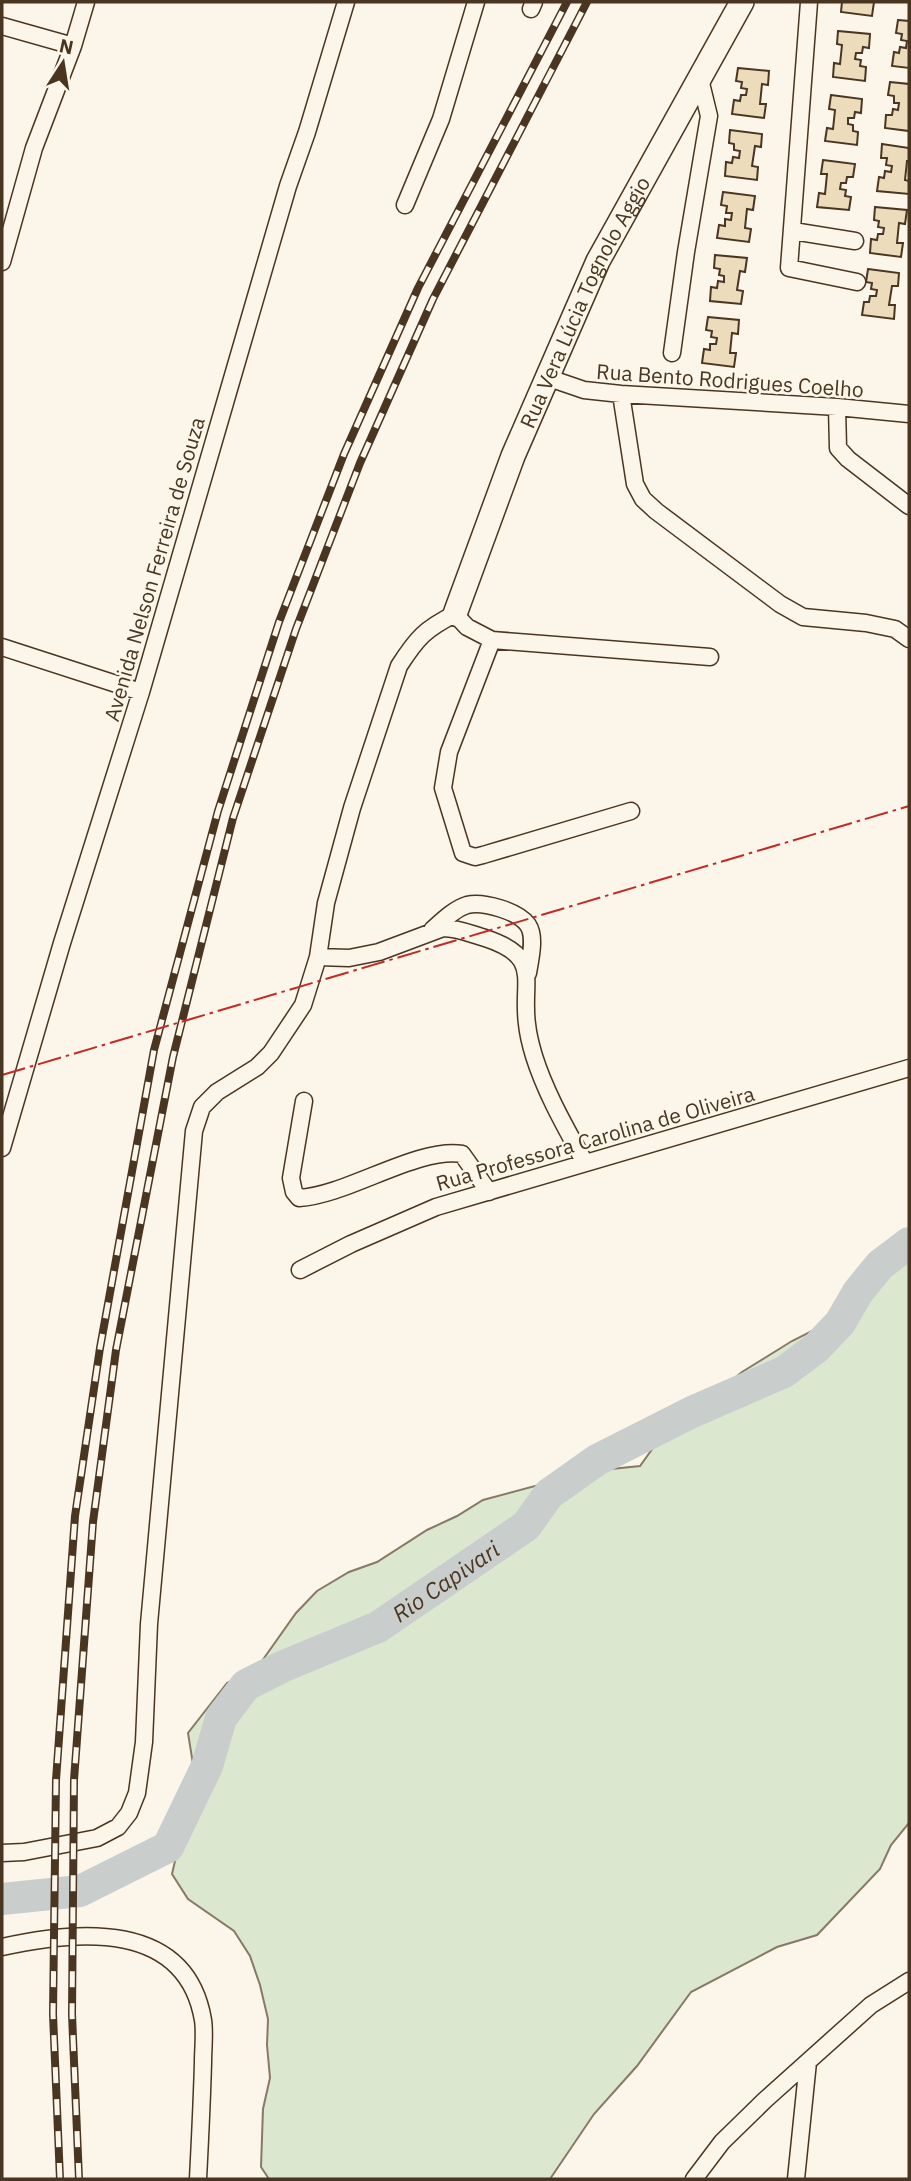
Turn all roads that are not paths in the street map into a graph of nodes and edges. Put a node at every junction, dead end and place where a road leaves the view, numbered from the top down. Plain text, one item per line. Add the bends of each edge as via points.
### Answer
1 (86, 2) edge
2 (346, 2) edge
3 (476, 2) edge
4 (742, 2) edge
5 (809, 2) edge
6 (2, 26) edge
7 (73, 46) junction
8 (700, 79) junction
9 (405, 205) dead end
10 (793, 231) junction
11 (855, 241) dead end
12 (2, 262) edge
13 (857, 282) dead end
14 (672, 353) dead end
15 (549, 378) junction
16 (621, 394) junction
17 (837, 407) junction
18 (909, 414) edge
19 (909, 506) edge
20 (455, 614) junction
21 (909, 639) edge
22 (492, 640) junction
23 (2, 647) edge
24 (710, 657) dead end
25 (141, 692) junction
26 (631, 811) dead end
27 (432, 930) junction
28 (318, 957) junction
29 (528, 973) junction
30 (909, 1068) edge
31 (304, 1101) dead end
32 (2, 1148) edge
33 (585, 1163) junction
34 (489, 1192) junction
35 (300, 1270) dead end
36 (2, 1853) edge
37 (2, 1947) edge
38 (909, 1981) edge
39 (808, 2062) junction
40 (198, 2179) edge
41 (694, 2179) edge
42 (796, 2179) edge

1 - 7 street
2 - 25 street, Avenida Nelson Ferreira de Souza
3 - 9 street via 441,118
4 - 8 street, Rua Vera Lúcia Tognolo Aggio
5 - 10 street
6 - 7 street
7 - 12 street via 34,148
8 - 14 street via 709,116
8 - 15 street, Rua Vera Lúcia Tognolo Aggio via 598,261
10 - 11 street
10 - 13 street via 789,268
15 - 16 street, Rua Bento Rodrigues Coelho via 584,390
15 - 20 street, Rua Vera Lúcia Tognolo Aggio via 513,456
16 - 17 street, Rua Bento Rodrigues Coelho
16 - 21 street via 635,484 656,511 803,617 885,626
17 - 18 street, Rua Bento Rodrigues Coelho
17 - 19 street via 838,448
20 - 22 street via 467,627
20 - 28 street via 430,627 399,666 352,808 326,903
22 - 24 street
22 - 26 street via 445,771 443,788 463,853 475,857
23 - 25 street
25 - 32 street, Avenida Nelson Ferreira de Souza
27 - 28 street via 379,952
27 - 29 street via 454,928 497,942 517,956
27 - 29 street via 468,905 509,911 528,925 532,938
28 - 36 street via 303,1004 271,1052 202,1107 194,1131 149,1625 144,1742 129,1813 118,1827 97,1838
29 - 33 street via 526,1023 534,1055 553,1104
30 - 33 street, Rua Professora Carolina de Oliveira
31 - 34 street via 291,1178 299,1198 446,1153 462,1154
33 - 34 street, Rua Professora Carolina de Oliveira
34 - 35 street, Rua Professora Carolina de Oliveira via 436,1207
37 - 40 street via 30,1940 95,1936 156,1948 179,1967 195,1990 204,2021
38 - 39 street via 871,2006
39 - 41 street via 722,2143
39 - 42 street

